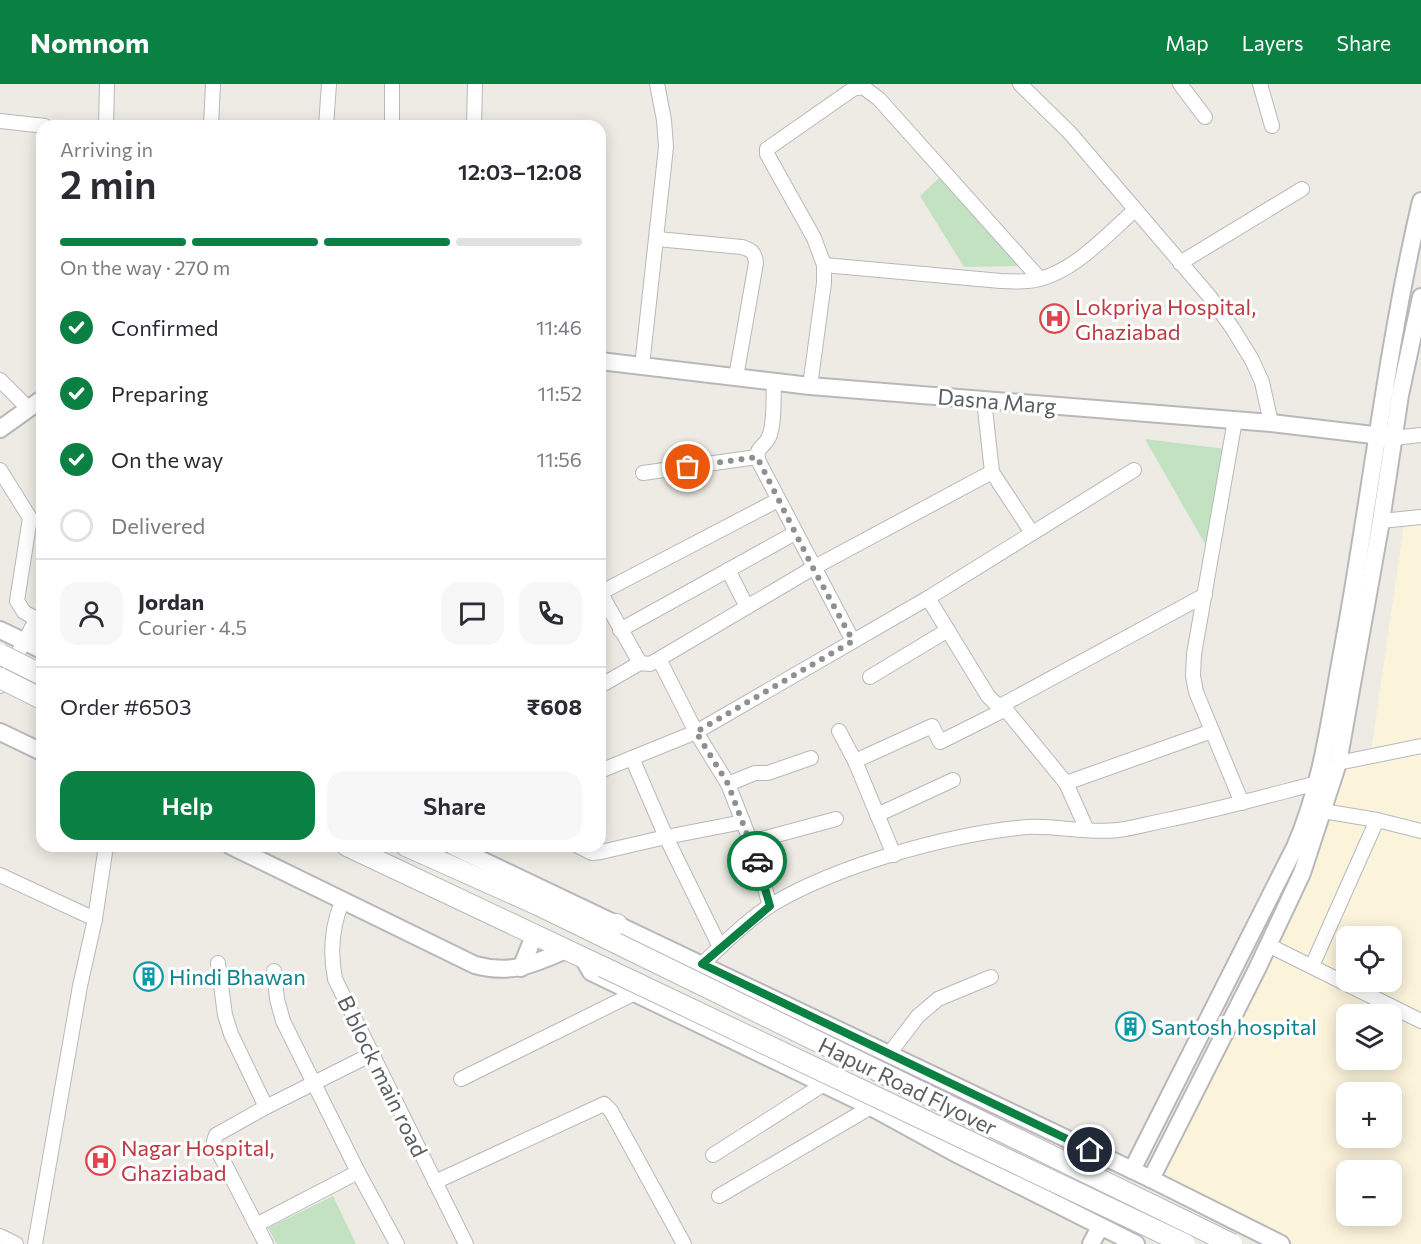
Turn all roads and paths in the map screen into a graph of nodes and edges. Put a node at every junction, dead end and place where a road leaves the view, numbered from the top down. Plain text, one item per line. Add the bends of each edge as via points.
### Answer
1 (107, 84) edge
2 (213, 84) edge
3 (329, 84) edge
4 (393, 84) edge
5 (475, 84) edge
6 (657, 84) edge
7 (1020, 84) edge
8 (1179, 84) edge
9 (1260, 84) edge
10 (1204, 117) dead end
11 (106, 120) edge
12 (211, 120) edge
13 (326, 120) edge
14 (392, 120) edge
15 (474, 120) edge
16 (0, 121) edge
17 (36, 125) edge
18 (1272, 126) dead end
19 (1302, 189) dead end
20 (1421, 201) edge
21 (1135, 210) junction
22 (657, 240) junction
23 (1180, 263) junction
24 (824, 265) junction
25 (1040, 279) junction
26 (1421, 297) edge
27 (1418, 326) edge
28 (606, 362) edge
29 (642, 366) junction
30 (736, 377) junction
31 (0, 380) edge
32 (774, 382) junction
33 (810, 386) junction
34 (984, 400) junction
35 (35, 404) edge
36 (1235, 420) junction
37 (1271, 423) junction
38 (0, 429) edge
39 (1421, 435) edge
40 (1387, 437) junction
41 (757, 457) junction
42 (0, 470) edge
43 (1134, 470) dead end
44 (993, 472) junction
45 (643, 473) dead end
46 (778, 500) junction
47 (36, 516) edge
48 (1421, 517) edge
49 (1381, 521) junction
50 (795, 533) junction
51 (1032, 533) junction
52 (813, 568) junction
53 (728, 570) junction
54 (606, 590) edge
55 (1205, 595) junction
56 (928, 598) junction
57 (606, 604) edge
58 (747, 607) junction
59 (36, 621) edge
60 (0, 630) edge
61 (620, 630) junction
62 (948, 630) junction
63 (853, 641) junction
64 (34, 646) edge
65 (0, 654) edge
66 (659, 659) junction
67 (640, 663) junction
68 (36, 672) edge
69 (870, 677) dead end
70 (0, 678) edge
71 (606, 683) edge
72 (0, 686) edge
73 (36, 696) edge
74 (1004, 707) junction
75 (839, 731) dead end
76 (1212, 731) junction
77 (0, 732) edge
78 (696, 732) junction
79 (1421, 746) edge
80 (36, 749) edge
81 (632, 758) junction
82 (811, 758) dead end
83 (855, 761) junction
84 (1338, 764) junction
85 (606, 769) edge
86 (953, 780) dead end
87 (1066, 783) junction
88 (1317, 783) junction
89 (728, 784) junction
90 (1242, 803) junction
91 (1323, 811) junction
92 (877, 815) junction
93 (836, 819) dead end
94 (1377, 820) junction
95 (743, 822) junction
96 (1087, 830) junction
97 (1421, 831) edge
98 (666, 837) junction
99 (751, 842) junction
100 (606, 851) edge
101 (105, 852) edge
102 (243, 852) edge
103 (360, 852) edge
104 (450, 855) edge
105 (894, 855) junction
106 (480, 870) junction
107 (0, 875) edge
108 (342, 902) junction
109 (770, 906) junction
110 (94, 919) junction
111 (616, 934) junction
112 (534, 936) junction
113 (1268, 945) junction
114 (720, 947) junction
115 (574, 954) junction
116 (218, 963) dead end
117 (702, 964) junction
118 (1312, 966) junction
119 (521, 968) junction
120 (274, 971) dead end
121 (991, 977) dead end
122 (635, 993) junction
123 (1421, 1021) edge
124 (374, 1053) junction
125 (889, 1054) junction
126 (461, 1079) dead end
127 (314, 1084) junction
128 (824, 1084) junction
129 (266, 1107) junction
130 (871, 1107) junction
131 (1090, 1150) junction
132 (713, 1155) dead end
133 (1132, 1170) junction
134 (358, 1172) junction
135 (1151, 1179) junction
136 (435, 1182) junction
137 (719, 1196) dead end
138 (1187, 1197) junction
139 (1062, 1208) junction
140 (256, 1225) junction
141 (1100, 1227) junction
142 (0, 1236) edge
143 (1116, 1240) edge
144 (16, 1244) edge
145 (35, 1244) edge
146 (266, 1244) edge
147 (397, 1244) edge
148 (466, 1244) edge
149 (684, 1244) edge
150 (1091, 1244) edge
151 (1136, 1244) edge
152 (1165, 1244) edge
153 (1185, 1244) edge
154 (1232, 1244) edge
155 (1281, 1244) edge

1 - 11 street
2 - 12 street
3 - 13 street
4 - 14 street
5 - 15 street
6 - 22 street via 666,147
7 - 21 street via 1070,133
8 - 10 street
9 - 18 street
16 - 17 street
19 - 23 street
20 - 40 street via 1403,285
21 - 23 street
21 - 25 street via 1077,261
22 - 29 street
22 - 30 street via 742,247 755,256
23 - 37 street via 1216,305 1252,360 1262,382
24 - 25 street via 1000,281
24 - 25 street via 767,149 853,89 863,87 879,99
24 - 33 street
26 - 27 street
27 - 40 street
28 - 29 street, Dasna Marg
29 - 30 street, Dasna Marg
30 - 32 street, Dasna Marg
31 - 35 street
32 - 33 street, Dasna Marg
32 - 41 street via 771,431
33 - 34 street, Dasna Marg
34 - 36 street, Dasna Marg
34 - 44 street
35 - 38 street
36 - 37 street, Dasna Marg
36 - 55 street
37 - 40 street, Dasna Marg
39 - 40 street
40 - 49 street
40 - 88 street
41 - 45 street
41 - 46 street
42 - 47 street
43 - 51 street
44 - 51 street
44 - 52 street
46 - 50 street
46 - 54 street
47 - 59 street via 17,601
48 - 49 street
49 - 84 street
50 - 52 street
50 - 53 street
51 - 56 street
52 - 58 street
52 - 63 street
53 - 58 street
53 - 61 street
55 - 74 street
55 - 76 street via 1193,676
56 - 62 street
56 - 63 street
57 - 61 street
58 - 66 street
60 - 64 street
61 - 67 street
62 - 69 street
62 - 74 street via 988,696
63 - 78 street
64 - 72 street
65 - 68 main road, bridge
66 - 67 street via 650,664
66 - 78 street
67 - 71 street
70 - 73 main road, bridge
74 - 83 street via 940,742 932,726
74 - 87 street
75 - 83 street
76 - 87 street
76 - 90 street
77 - 80 street
78 - 81 street
78 - 89 street
79 - 84 street
81 - 85 street
81 - 98 street
82 - 89 street
83 - 92 street
84 - 91 street
86 - 92 street
87 - 96 street
88 - 90 street
88 - 133 street via 1295,847
89 - 95 street
90 - 96 street via 1118,830
91 - 94 street
91 - 113 street via 1302,873
92 - 105 street
93 - 99 street
94 - 97 street
94 - 118 street
95 - 98 street
95 - 99 street
96 - 105 street via 1026,827 972,835
98 - 100 street
98 - 114 street
99 - 109 street
101 - 110 street
102 - 108 street
103 - 112 main road
104 - 106 main road
105 - 109 street via 805,886
106 - 111 street
106 - 111 main road, Hapur Road Flyover via 584,927
107 - 110 street
108 - 119 street via 475,965 502,970
108 - 124 street, B block main road via 333,937 335,979
109 - 114 street
110 - 145 street
111 - 117 street
111 - 154 main road, Hapur Road Flyover, bridge
112 - 115 main road, Hapur Road Flyover
112 - 119 street
113 - 118 street
113 - 135 street
114 - 117 street
115 - 119 street
115 - 122 street via 591,972
115 - 153 main road, Hapur Road Flyover, bridge
116 - 129 street via 228,1025
117 - 125 street
118 - 123 street
120 - 127 street via 280,1012
121 - 125 street via 938,999 918,1016
122 - 126 street
122 - 128 street
124 - 127 street
124 - 136 street, B block main road
125 - 131 street
127 - 129 street
127 - 134 street
128 - 130 street
128 - 132 street
129 - 140 street via 220,1132 214,1141
130 - 137 street
130 - 139 street
131 - 133 street
131 - 139 street
133 - 135 street
134 - 140 street
134 - 147 street
135 - 138 street
136 - 148 street, B block main road
136 - 149 street via 604,1104
138 - 152 street
138 - 155 street
139 - 141 street
140 - 146 street
141 - 143 street
141 - 150 street
142 - 144 street
143 - 151 street

